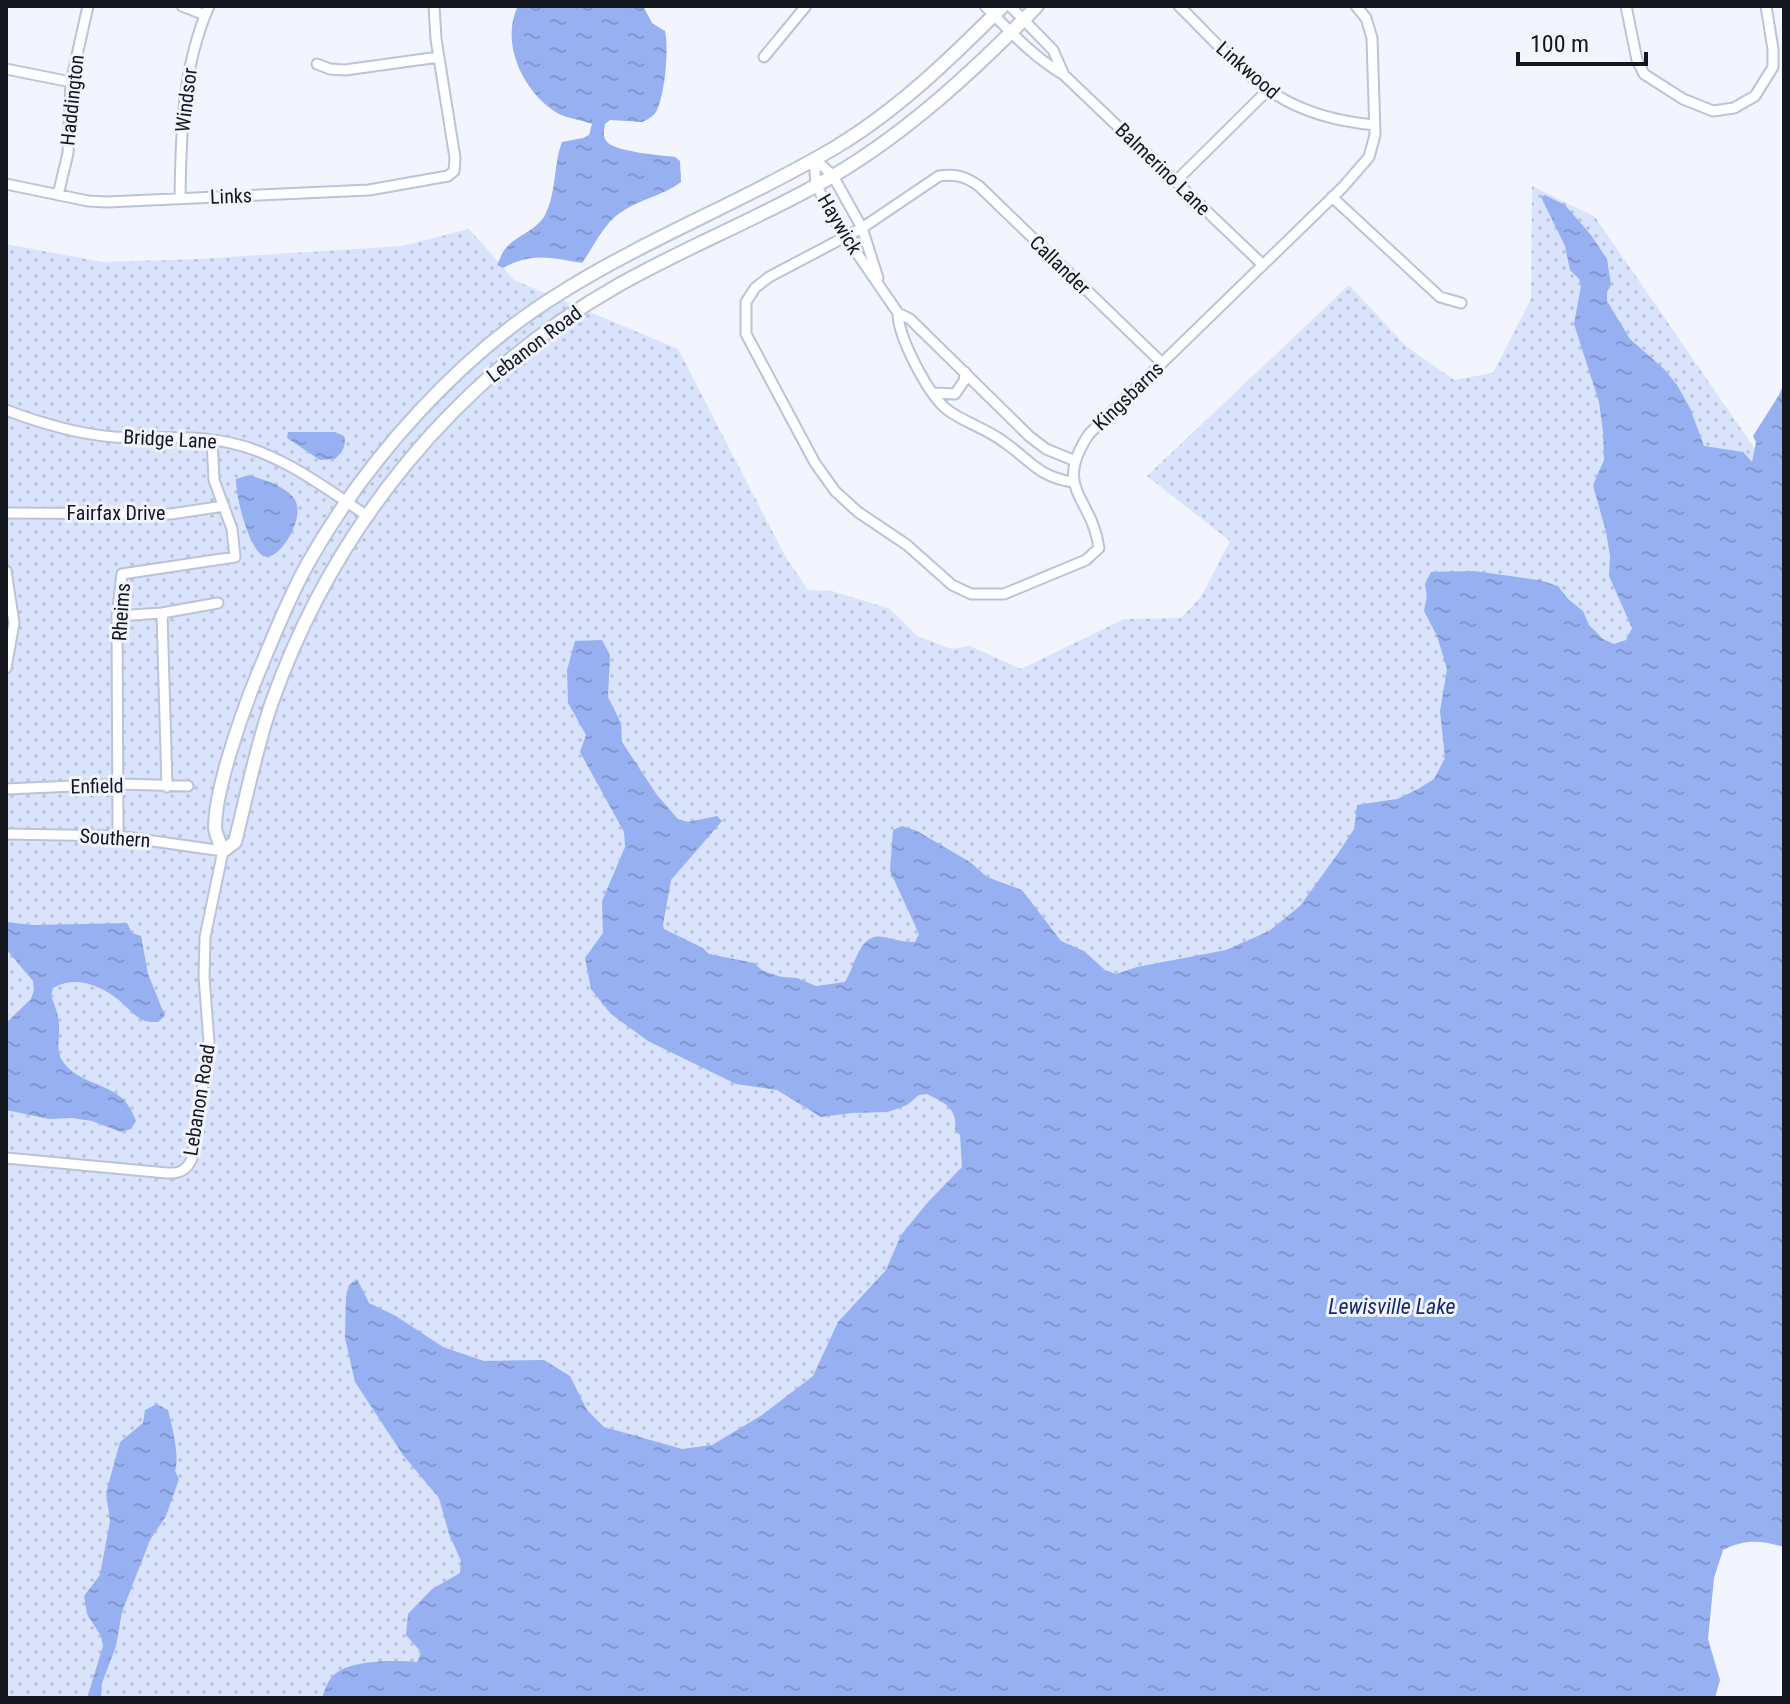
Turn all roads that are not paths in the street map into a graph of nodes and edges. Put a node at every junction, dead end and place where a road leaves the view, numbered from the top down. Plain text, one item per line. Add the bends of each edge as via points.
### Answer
1 (88, 6) edge
2 (182, 6) edge
3 (434, 6) edge
4 (806, 6) edge
5 (1010, 6) edge
6 (1037, 6) edge
7 (1179, 6) edge
8 (1356, 6) edge
9 (1626, 6) edge
10 (1766, 6) edge
11 (994, 9) edge
12 (207, 11) edge
13 (1024, 19) junction
14 (1010, 34) junction
15 (439, 57) junction
16 (764, 57) dead end
17 (317, 64) dead end
18 (6, 69) edge
19 (1064, 75) junction
20 (71, 82) junction
21 (1267, 91) junction
22 (1375, 125) junction
23 (814, 158) junction
24 (833, 176) junction
25 (1176, 181) junction
26 (6, 184) edge
27 (816, 185) junction
28 (58, 195) junction
29 (1332, 197) junction
30 (180, 198) junction
31 (850, 207) junction
32 (833, 217) junction
33 (862, 228) junction
34 (844, 236) junction
35 (1262, 264) junction
36 (882, 289) junction
37 (1461, 303) dead end
38 (898, 313) junction
39 (1162, 363) junction
40 (965, 372) junction
41 (934, 393) junction
42 (6, 410) edge
43 (1025, 431) junction
44 (212, 440) junction
45 (1012, 448) junction
46 (1073, 460) junction
47 (1073, 482) junction
48 (347, 502) junction
49 (224, 506) junction
50 (6, 513) edge
51 (366, 515) junction
52 (6, 571) edge
53 (218, 603) dead end
54 (162, 613) junction
55 (117, 616) junction
56 (6, 668) edge
57 (250, 695) junction
58 (272, 704) junction
59 (119, 784) junction
60 (188, 786) dead end
61 (167, 787) junction
62 (6, 789) edge
63 (6, 834) edge
64 (118, 836) junction
65 (223, 851) junction
66 (6, 1158) edge

1 - 20 street, Haddington
2 - 12 street
3 - 15 street
4 - 16 street
5 - 13 street, Balmerino Lane
6 - 13 main road, Lebanon Road
7 - 21 street, Linkwood
8 - 22 street, Kingsbarns via 1371,33
9 - 10 street via 1644,74 1713,111 1734,108 1755,96 1773,67
11 - 14 street, Balmerino Lane
11 - 23 main road, Lebanon Road via 913,92
12 - 30 street, Windsor via 184,93
13 - 14 main road, Lebanon Road
13 - 19 street, Balmerino Lane via 1053,50
14 - 19 street, Balmerino Lane
14 - 24 main road, Lebanon Road via 921,113
15 - 17 street via 345,70
15 - 30 street, Links via 455,158 454,171 441,179 387,188
18 - 20 street
19 - 25 street, Balmerino Lane
20 - 28 street, Haddington via 68,153
21 - 22 street, Linkwood via 1311,114
21 - 25 street
22 - 29 street, Kingsbarns via 1369,157
23 - 24 street, Haywick
23 - 27 street, Haywick
23 - 48 main road, Lebanon Road via 558,293 465,366 410,422
24 - 27 main road, Lebanon Road
24 - 31 street, Haywick
25 - 35 street, Balmerino Lane
26 - 28 street, Links
27 - 32 street, Haywick
27 - 51 main road, Lebanon Road via 616,286 540,336 451,413
28 - 30 street, Links via 99,202
29 - 35 street, Kingsbarns
29 - 37 street via 1440,297
31 - 32 street
31 - 33 street, Haywick
32 - 34 street, Haywick
33 - 34 street
33 - 36 street, Haywick
33 - 39 street, Callander via 939,176 967,178
34 - 36 street, Haywick
34 - 47 street via 769,277 746,302 746,334 753,350 835,491 952,585 971,594 1004,594 1086,560 1099,548 1096,526
35 - 39 street, Kingsbarns
36 - 38 street, Haywick
38 - 40 street, Haywick
38 - 41 street, Haywick via 898,325
39 - 46 street, Kingsbarns via 1089,434
40 - 41 street via 955,394
40 - 43 street, Haywick
41 - 45 street, Haywick via 946,409
42 - 44 street, Bridge Lane via 98,435
43 - 45 street
43 - 46 street, Haywick via 1046,449
44 - 48 street, Bridge Lane via 288,464
44 - 49 street, Rheims via 214,480
45 - 47 street, Haywick via 1050,477
46 - 47 street
48 - 51 street, Bridge Lane
48 - 57 main road, Lebanon Road via 296,586
49 - 50 street, Fairfax Drive via 171,514
49 - 55 street, Rheims via 235,557 122,574
51 - 58 main road, Lebanon Road via 302,628
52 - 56 street via 14,623
53 - 54 street
54 - 55 street
54 - 61 street
55 - 59 street, Rheims
57 - 58 main road
57 - 65 main road, Lebanon Road via 217,814 215,830
58 - 65 main road, Lebanon Road via 235,842
59 - 61 street, Enfield
59 - 62 street, Enfield
59 - 64 street, Rheims
60 - 61 street, Enfield
63 - 64 street, Southern
64 - 65 street, Southern
65 - 66 street, Lebanon Road via 205,937 209,1042 189,1166 167,1173

